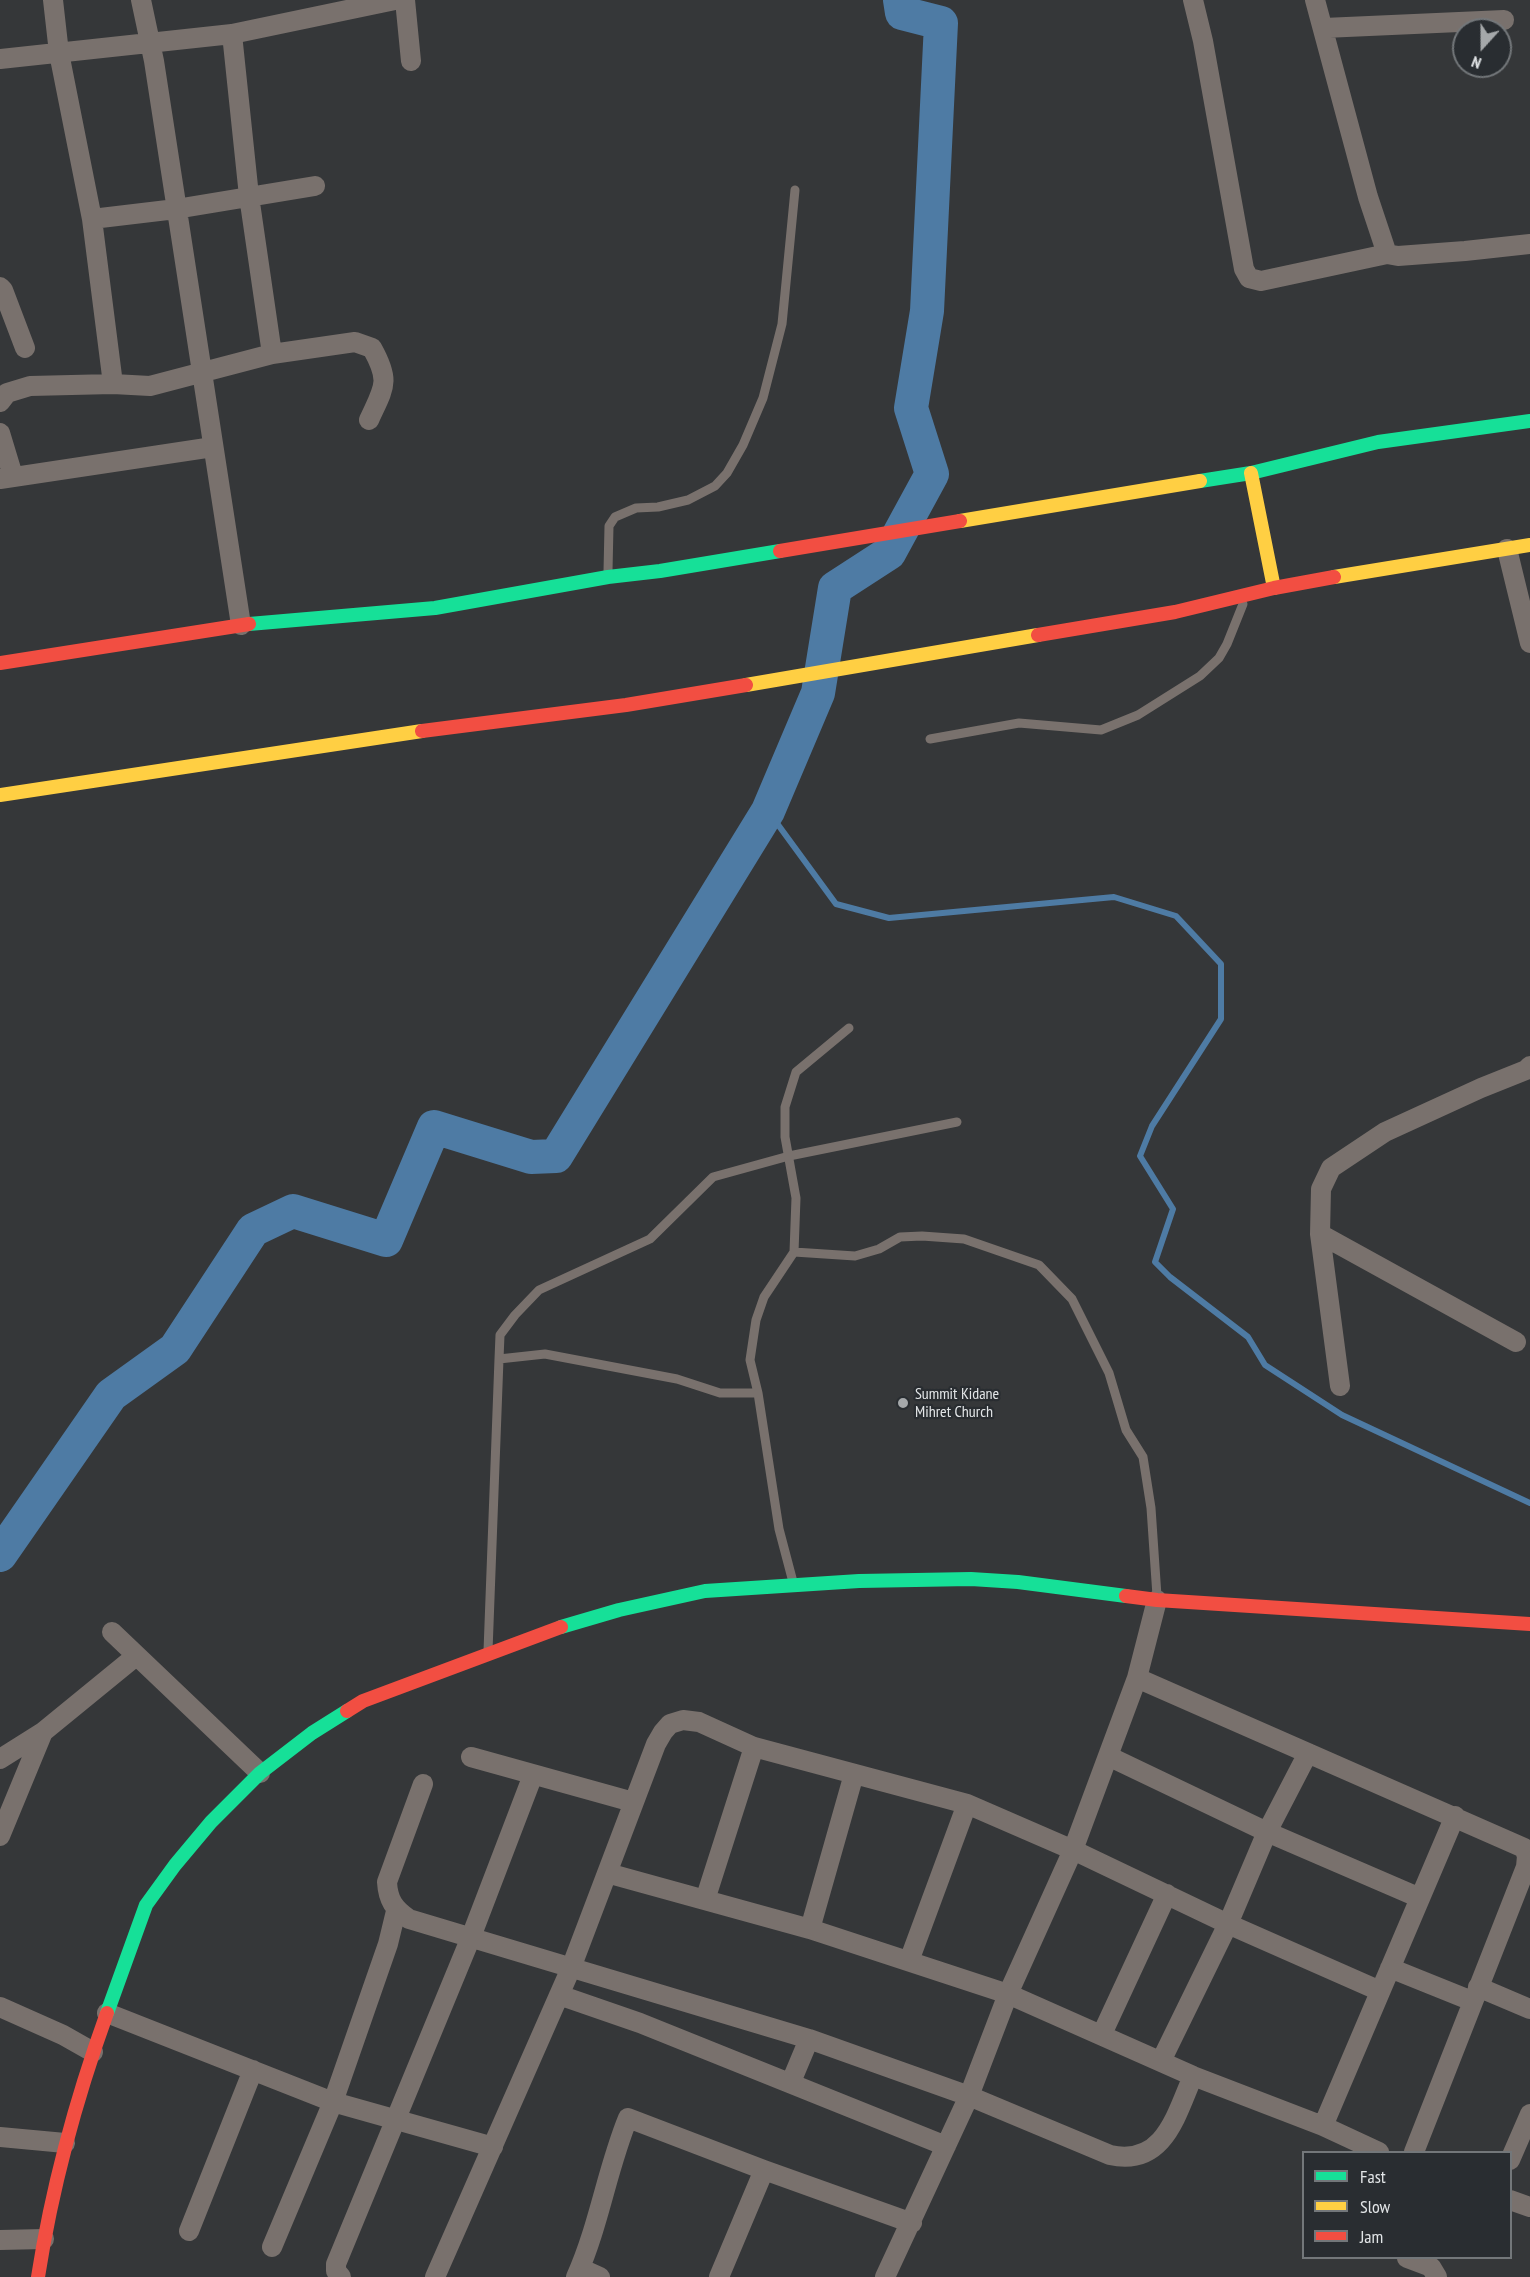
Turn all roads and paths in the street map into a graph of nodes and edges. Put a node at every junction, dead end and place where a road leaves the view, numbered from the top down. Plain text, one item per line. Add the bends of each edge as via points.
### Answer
1 (52, 0) edge
2 (141, 0) edge
3 (395, 0) edge
4 (405, 0) edge
5 (1193, 0) edge
6 (1315, 0) edge
7 (1452, 22) edge
8 (1324, 28) junction
9 (232, 34) junction
10 (149, 42) junction
11 (59, 52) junction
12 (0, 59) edge
13 (411, 61) dead end
14 (315, 186) dead end
15 (795, 190) dead end
16 (249, 196) junction
17 (176, 209) junction
18 (92, 219) junction
19 (1530, 244) edge
20 (1387, 254) junction
21 (0, 288) edge
22 (25, 348) dead end
23 (272, 354) junction
24 (203, 371) junction
25 (113, 384) junction
26 (0, 402) edge
27 (369, 420) dead end
28 (1530, 421) edge
29 (0, 433) edge
30 (213, 447) junction
31 (1251, 473) junction
32 (7, 478) edge
33 (1530, 545) edge
34 (1507, 549) junction
35 (608, 577) junction
36 (1274, 588) junction
37 (1247, 594) junction
38 (242, 625) junction
39 (1530, 643) edge
40 (0, 663) edge
41 (930, 739) dead end
42 (0, 795) edge
43 (849, 1028) dead end
44 (1530, 1066) edge
45 (957, 1122) dead end
46 (789, 1155) junction
47 (1320, 1234) junction
48 (794, 1252) junction
49 (1516, 1342) dead end
50 (500, 1359) junction
51 (1340, 1386) dead end
52 (758, 1393) junction
53 (795, 1587) junction
54 (1157, 1600) junction
55 (1530, 1624) edge
56 (112, 1632) dead end
57 (488, 1655) junction
58 (136, 1656) junction
59 (1137, 1678) junction
60 (43, 1732) junction
61 (754, 1747) junction
62 (1308, 1753) junction
63 (1108, 1756) junction
64 (471, 1757) dead end
65 (0, 1759) edge
66 (261, 1773) junction
67 (854, 1774) junction
68 (533, 1775) junction
69 (423, 1784) dead end
70 (633, 1802) junction
71 (967, 1804) junction
72 (1455, 1816) junction
73 (1267, 1832) junction
74 (0, 1836) edge
75 (1073, 1850) junction
76 (607, 1873) junction
77 (1167, 1894) junction
78 (1420, 1898) junction
79 (705, 1900) junction
80 (396, 1911) junction
81 (1228, 1924) junction
82 (810, 1929) junction
83 (471, 1937) junction
84 (909, 1962) junction
85 (571, 1968) junction
86 (1390, 1968) junction
87 (1380, 1991) junction
88 (1008, 1994) junction
89 (1475, 1994) junction
90 (559, 1995) junction
91 (0, 2007) edge
92 (1530, 2009) edge
93 (107, 2013) junction
94 (1102, 2034) junction
95 (809, 2039) junction
96 (93, 2052) junction
97 (1161, 2061) junction
98 (253, 2070) junction
99 (1193, 2076) junction
100 (791, 2082) junction
101 (969, 2096) junction
102 (333, 2102) junction
103 (1530, 2114) edge
104 (396, 2118) junction
105 (1323, 2126) junction
106 (0, 2137) edge
107 (65, 2143) junction
108 (946, 2146) junction
109 (493, 2147) junction
110 (1376, 2151) edge
111 (1414, 2151) edge
112 (1512, 2155) edge
113 (764, 2170) junction
114 (1512, 2201) edge
115 (1530, 2207) edge
116 (912, 2223) junction
117 (189, 2231) dead end
118 (0, 2240) edge
119 (44, 2240) junction
120 (272, 2247) dead end
121 (1410, 2259) edge
122 (578, 2272) edge
123 (39, 2277) edge
124 (341, 2277) edge
125 (435, 2277) edge
126 (600, 2277) edge
127 (719, 2277) edge
128 (885, 2277) edge
129 (1437, 2277) edge

1 - 11 street
2 - 10 street
3 - 9 street
4 - 13 street
5 - 20 street via 1244,269 1249,278 1261,281
6 - 8 street
7 - 8 street
8 - 20 street
9 - 10 street
9 - 16 street
10 - 11 street
10 - 17 street
11 - 12 street
11 - 18 street
14 - 16 street
15 - 35 lane via 782,324 763,398 743,445 715,486 688,500 636,508 615,517 609,526
16 - 17 street
16 - 23 street
17 - 18 street
17 - 24 street
18 - 25 street
19 - 20 street
21 - 22 street
23 - 24 street
23 - 27 street via 355,342 372,348 386,382
24 - 25 street via 150,386
24 - 30 street
25 - 26 street via 30,386 7,393
28 - 31 main road via 1378,442
29 - 32 street
30 - 32 street
30 - 38 street
31 - 35 main road
31 - 36 main road
33 - 34 main road
34 - 36 main road
34 - 39 street
35 - 38 main road via 435,608
36 - 37 main road
37 - 41 lane via 1219,657 1200,676 1138,715 1101,730 1019,723
37 - 42 main road via 1175,612 626,705 429,730
38 - 40 main road
43 - 46 lane via 795,1072 785,1107
44 - 47 street via 1385,1132 1331,1168 1321,1190
45 - 46 lane
46 - 48 lane via 796,1198
46 - 50 lane via 713,1177 650,1239 539,1290 500,1335
47 - 49 street
47 - 51 street
48 - 52 lane via 764,1297 756,1320 750,1360
48 - 54 lane via 855,1256 879,1249 900,1236 922,1236 964,1239 1039,1265 1072,1299 1109,1373 1126,1430 1143,1457
50 - 52 lane via 544,1354 677,1379 720,1393
50 - 57 lane
52 - 53 lane via 779,1528
53 - 54 main road via 882,1580 971,1579 1078,1588
53 - 57 main road via 705,1592 619,1610
54 - 55 main road
54 - 59 street
56 - 58 street
57 - 66 main road via 363,1701 312,1733
58 - 60 street
58 - 66 street
59 - 62 street
59 - 63 street
60 - 65 street
60 - 74 street
61 - 67 street
61 - 70 street via 699,1722 683,1720 670,1724 656,1744
61 - 79 street
62 - 72 street
62 - 73 street
63 - 73 street
63 - 75 street
64 - 68 street
66 - 93 main road via 211,1822 146,1905
67 - 71 street
67 - 82 street
68 - 70 street
68 - 83 street
69 - 80 street via 387,1882 388,1896
70 - 76 street
71 - 75 street
71 - 84 street
72 - 78 street
72 - 89 street via 1524,1848 1527,1856
73 - 78 street
73 - 81 street
75 - 77 street
75 - 88 street
76 - 79 street
76 - 85 street
77 - 81 street
77 - 94 street
78 - 86 street
79 - 82 street
80 - 83 street via 409,1919
80 - 102 street
81 - 87 street
81 - 97 street
82 - 84 street
83 - 85 street
83 - 104 street
84 - 88 street
85 - 90 street
85 - 95 street
86 - 87 street
86 - 89 street
87 - 105 street
88 - 94 street
88 - 101 street
89 - 92 street
89 - 111 street
90 - 100 street
90 - 109 street
91 - 96 street
93 - 96 main road
93 - 98 street
94 - 97 street
95 - 100 street
95 - 101 street
96 - 107 main road
97 - 99 street
98 - 102 street
98 - 117 street
99 - 101 street via 1168,2133 1158,2145 1126,2158 1110,2155
99 - 105 street
100 - 108 street
101 - 108 street
102 - 104 street
102 - 120 street
103 - 112 street
104 - 109 street
104 - 124 street via 336,2264
105 - 110 street
106 - 107 street
107 - 119 main road
108 - 116 street
109 - 125 street
113 - 116 street
113 - 122 street via 628,2118
113 - 127 street
114 - 115 street
116 - 128 street
118 - 119 street
119 - 123 main road
121 - 129 street via 1431,2267
122 - 126 street

